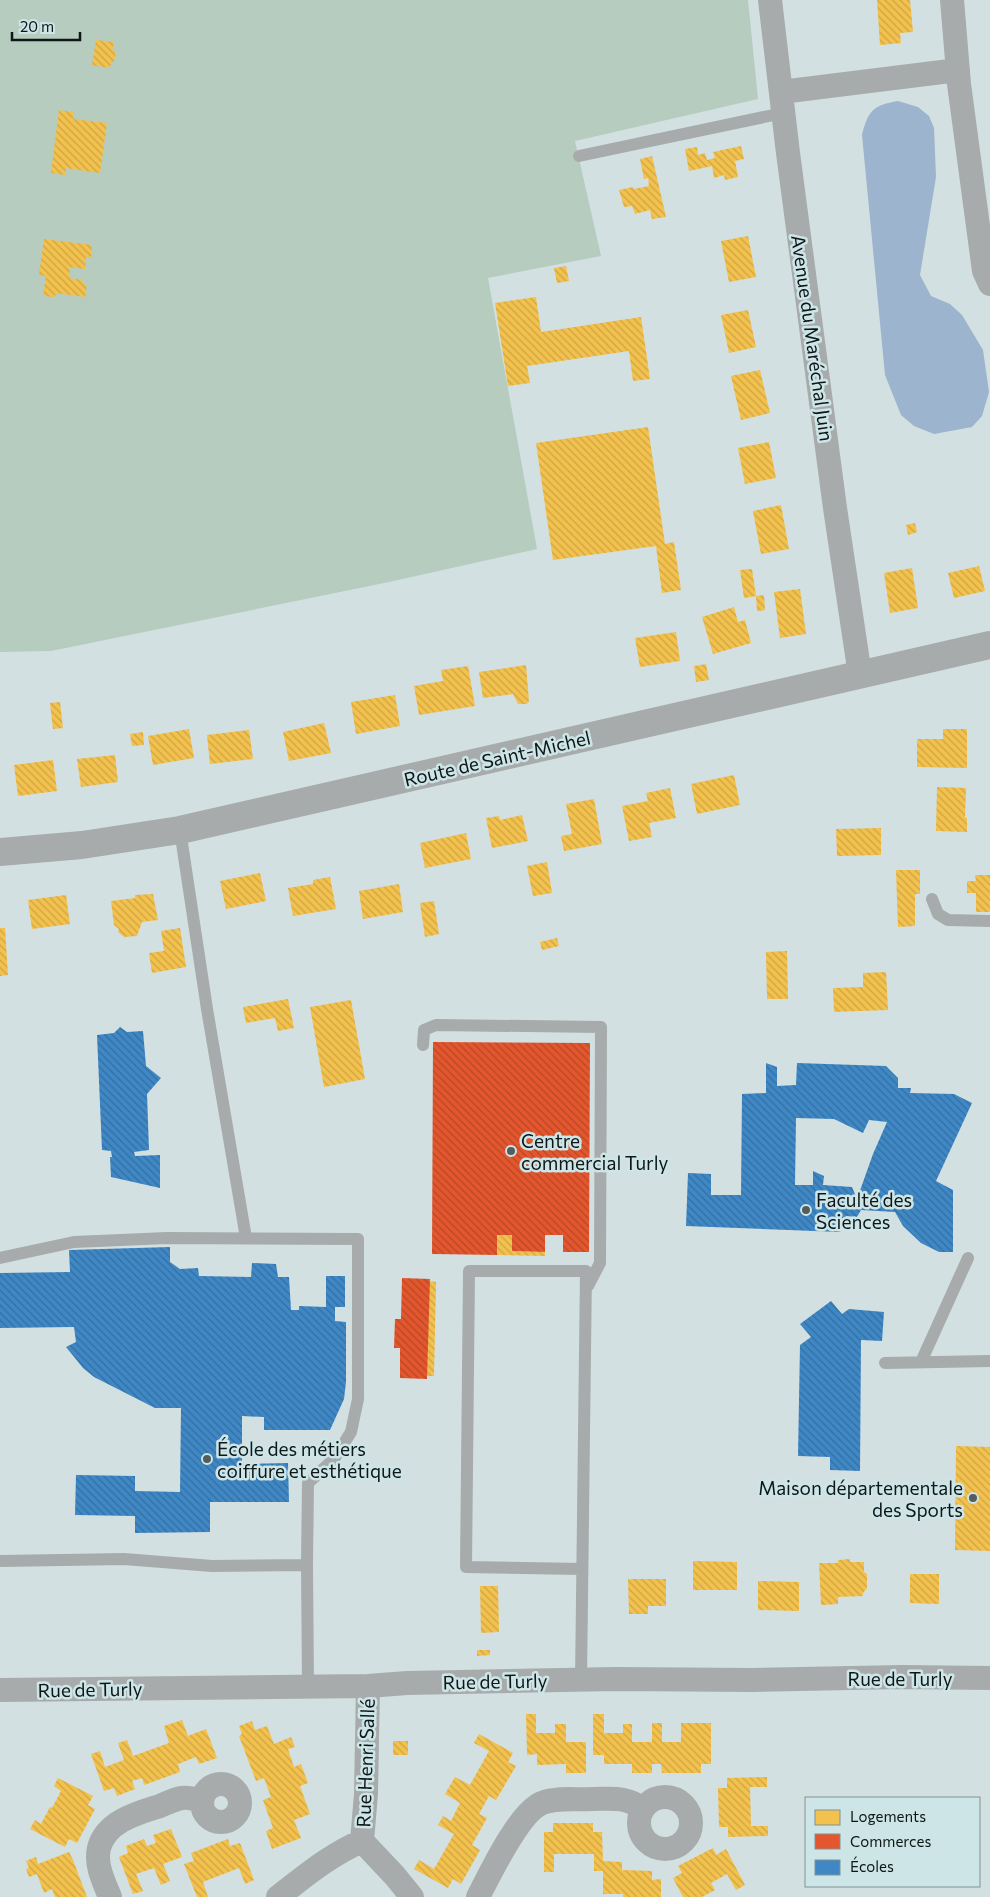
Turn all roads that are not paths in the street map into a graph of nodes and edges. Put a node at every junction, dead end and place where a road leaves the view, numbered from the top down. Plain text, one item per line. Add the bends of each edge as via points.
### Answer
1 (770, 0) edge
2 (952, 0) edge
3 (958, 70) junction
4 (782, 103) junction
5 (579, 156) dead end
6 (990, 284) edge
7 (990, 645) edge
8 (860, 675) junction
9 (180, 830) junction
10 (0, 852) edge
11 (932, 899) dead end
12 (990, 921) edge
13 (423, 1045) dead end
14 (246, 1238) junction
15 (0, 1258) edge
16 (968, 1258) dead end
17 (586, 1290) junction
18 (990, 1361) edge
19 (921, 1362) junction
20 (885, 1363) dead end
21 (0, 1561) edge
22 (307, 1565) junction
23 (582, 1569) junction
24 (990, 1678) edge
25 (581, 1680) junction
26 (308, 1686) junction
27 (368, 1686) junction
28 (0, 1690) edge
29 (202, 1801) dead end
30 (643, 1809) dead end
31 (362, 1841) junction
32 (110, 1897) edge
33 (278, 1897) edge
34 (412, 1897) edge
35 (478, 1897) edge

1 - 4 street, Avenue du Maréchal Juin
2 - 3 street
3 - 4 street
3 - 6 street via 984,271
4 - 5 lane
4 - 8 street, Avenue du Maréchal Juin
7 - 8 street, Route de Saint-Michel
8 - 9 street, Route de Saint-Michel
9 - 10 street, Route de Saint-Michel via 82,845
9 - 14 lane
11 - 12 lane via 938,914 948,920
13 - 17 lane via 424,1030 436,1025 601,1027 600,1263
14 - 15 lane via 74,1242
14 - 22 lane via 358,1239 358,1398 351,1432 334,1459 308,1483
16 - 19 lane
17 - 23 lane
17 - 23 lane via 586,1271 469,1271 466,1567
18 - 19 lane
19 - 20 lane
21 - 22 lane via 124,1559 212,1566
22 - 26 lane
23 - 25 lane
24 - 25 street, Rue de Turly
25 - 27 street, Rue de Turly via 415,1682
26 - 27 street, Rue de Turly
26 - 28 street, Rue de Turly
27 - 31 street, Rue Henri Sallé
29 - 32 street via 181,1798 135,1814 112,1827 99,1848 98,1858
30 - 35 street via 626,1799 565,1800 536,1806 518,1826
31 - 33 street, Rue Henri Sallé via 324,1861
31 - 34 street, Rue Henri Sallé

